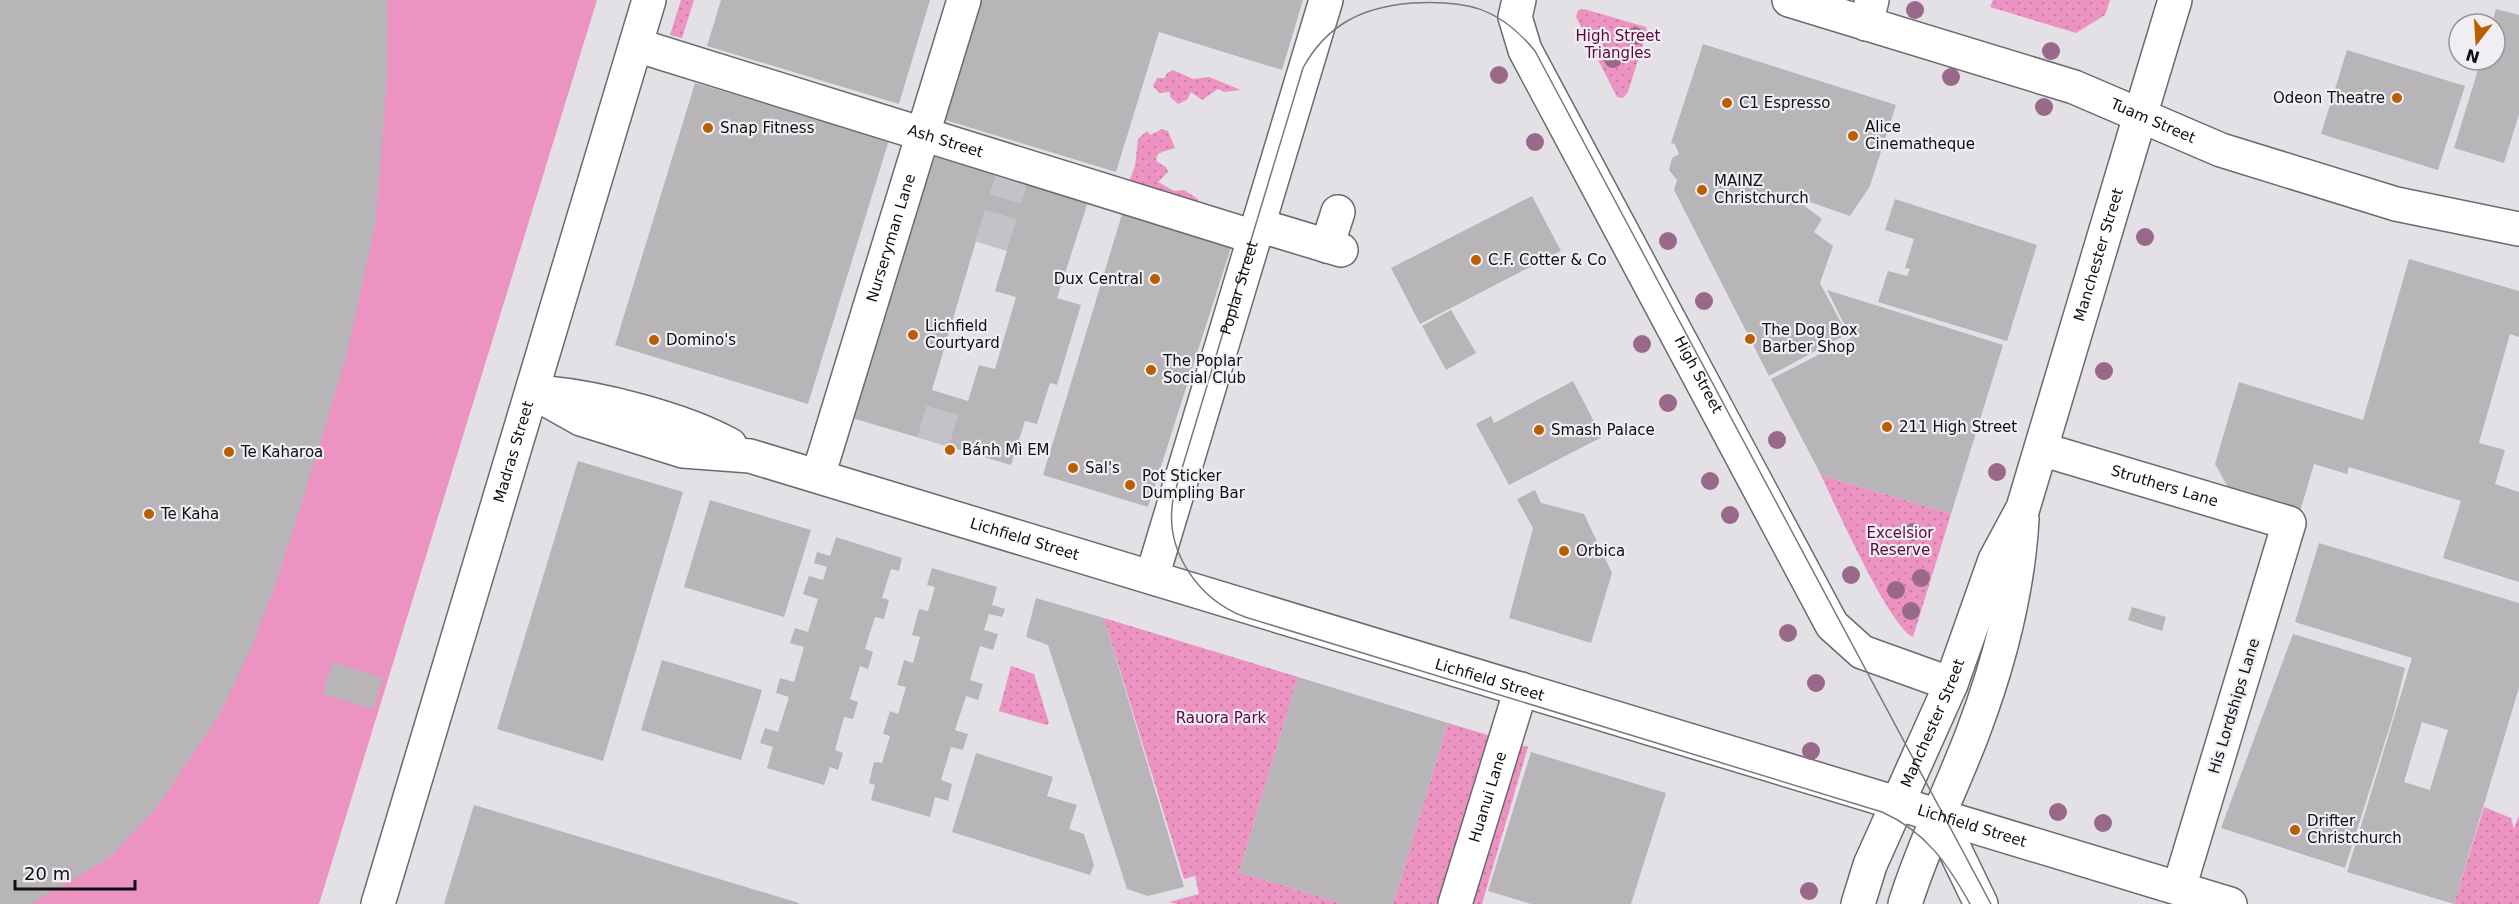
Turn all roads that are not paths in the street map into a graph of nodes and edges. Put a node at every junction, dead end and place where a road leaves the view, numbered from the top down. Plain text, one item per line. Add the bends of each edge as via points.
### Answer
1 (649, 0) edge
2 (964, 0) edge
3 (1326, 0) edge
4 (1519, 0) edge
5 (1789, 0) edge
6 (2175, 0) edge
7 (1869, 12) edge
8 (636, 45) junction
9 (2140, 116) junction
10 (923, 134) junction
11 (1338, 212) dead end
12 (2519, 229) edge
13 (1256, 231) junction
14 (533, 392) junction
15 (2041, 449) junction
16 (818, 476) junction
17 (2023, 508) junction
18 (2289, 523) joint
19 (1152, 577) junction
20 (1952, 684) junction
21 (1521, 688) junction
22 (1900, 802) junction
23 (1938, 815) junction
24 (2179, 888) junction
25 (378, 904) edge
26 (1455, 904) edge
27 (1858, 904) edge
28 (1905, 904) edge
29 (1981, 904) edge
30 (2230, 904) edge

1 - 8 street, Madras Street
2 - 10 street, Nurseryman Lane
3 - 13 street, Poplar Street
4 - 20 street, High Street via 1515,17 1525,50 1832,625 1862,652
5 - 7 street, Tuam Street
6 - 9 street, Manchester Street
7 - 9 street, Tuam Street via 2074,87
8 - 10 street, Ash Street
8 - 14 street, Madras Street
9 - 12 street, Tuam Street via 2221,150 2396,204
9 - 15 street, Manchester Street
10 - 13 street, Ash Street via 1014,169
10 - 16 street, Nurseryman Lane
11 - 13 street, Ash Street via 1334,248
13 - 19 street, Poplar Street
14 - 16 street, Lichfield Street via 581,419 683,451 750,456
14 - 25 street, Madras Street
15 - 17 street, Manchester Street
15 - 18 street, Struthers Lane
16 - 19 street, Lichfield Street
17 - 20 street, Manchester Street via 1995,560
17 - 23 street, Manchester Street via 2020,566 2006,625 1972,734
18 - 24 street, His Lordships Lane
19 - 21 street, Lichfield Street
20 - 22 street, Manchester Street
21 - 22 street, Lichfield Street
21 - 26 street, Huanui Lane
22 - 23 street, Lichfield Street
22 - 27 street, Manchester Street via 1870,865
23 - 24 street, Lichfield Street
23 - 28 street, Manchester Street
23 - 29 street
24 - 30 street, Lichfield Street

